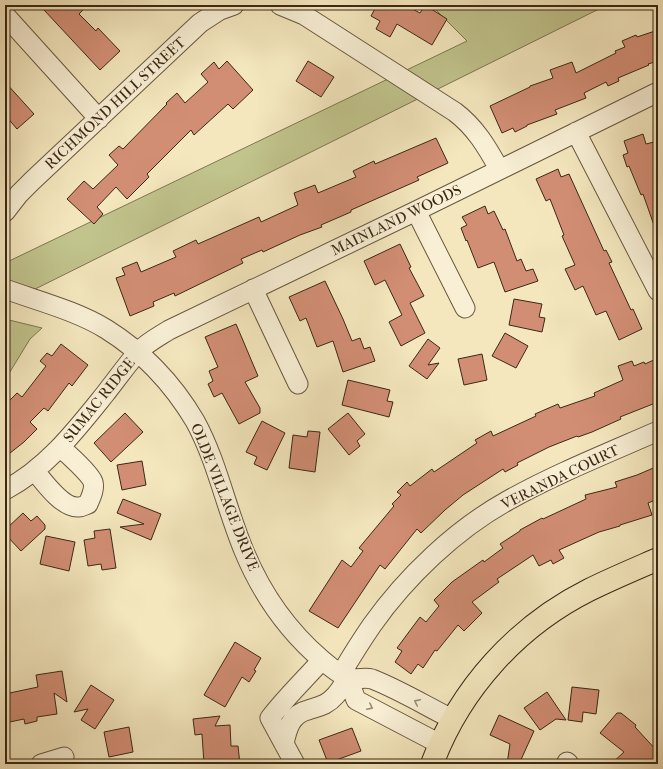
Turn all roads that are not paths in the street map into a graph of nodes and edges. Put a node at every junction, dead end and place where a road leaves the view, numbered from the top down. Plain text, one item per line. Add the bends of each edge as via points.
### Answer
1 (234, 5) edge
2 (280, 5) edge
3 (5, 15) edge
4 (658, 92) edge
5 (98, 119) junction
6 (576, 132) junction
7 (499, 169) junction
8 (416, 211) junction
9 (5, 212) edge
10 (5, 289) edge
11 (253, 289) junction
12 (658, 291) edge
13 (465, 308) dead end
14 (138, 353) junction
15 (298, 384) dead end
16 (658, 431) edge
17 (60, 447) junction
18 (34, 471) junction
19 (5, 490) edge
20 (658, 559) edge
21 (322, 660) junction
22 (345, 676) junction
23 (294, 692) junction
24 (306, 710) junction
25 (452, 719) junction
26 (284, 744) junction
27 (440, 744) junction
28 (64, 757) dead end
29 (41, 764) edge
30 (295, 764) edge
31 (432, 764) edge

1 - 5 street, RICHMOND HILL STREET via 220,10 200,23
2 - 7 street via 304,16 455,112 474,129
3 - 5 street
4 - 6 street, MAINLAND WOODS
5 - 9 street, RICHMOND HILL STREET via 19,194
6 - 7 street, MAINLAND WOODS
6 - 12 street
7 - 8 street, MAINLAND WOODS
8 - 11 street, MAINLAND WOODS
8 - 13 street
10 - 14 street, OLDE VILLAGE DRIVE via 77,315 105,329
11 - 14 street, MAINLAND WOODS via 169,330 152,340
11 - 15 street
14 - 17 street, SUMAC RIDGE
14 - 21 street, OLDE VILLAGE DRIVE via 165,379 195,422 206,445 244,551 271,602 298,636
16 - 22 street, VERANDA COURT via 506,501 462,532 421,568 387,605 372,626
17 - 18 street, SUMAC RIDGE
17 - 18 street, SUMAC RIDGE via 93,482 93,492 88,504 78,507 66,504
18 - 19 street, SUMAC RIDGE
20 - 25 main road via 588,591 539,621 514,641 486,670
21 - 22 street, OLDE VILLAGE DRIVE
21 - 23 street
22 - 24 street, VERANDA COURT via 335,697 317,708
25 -> 22 street via 370,678
22 -> 27 street via 356,700
23 - 24 street
23 - 26 street via 270,718
24 - 26 street, VERANDA COURT via 290,722
25 - 27 main road
26 - 30 street
27 - 31 main road
28 - 29 street

